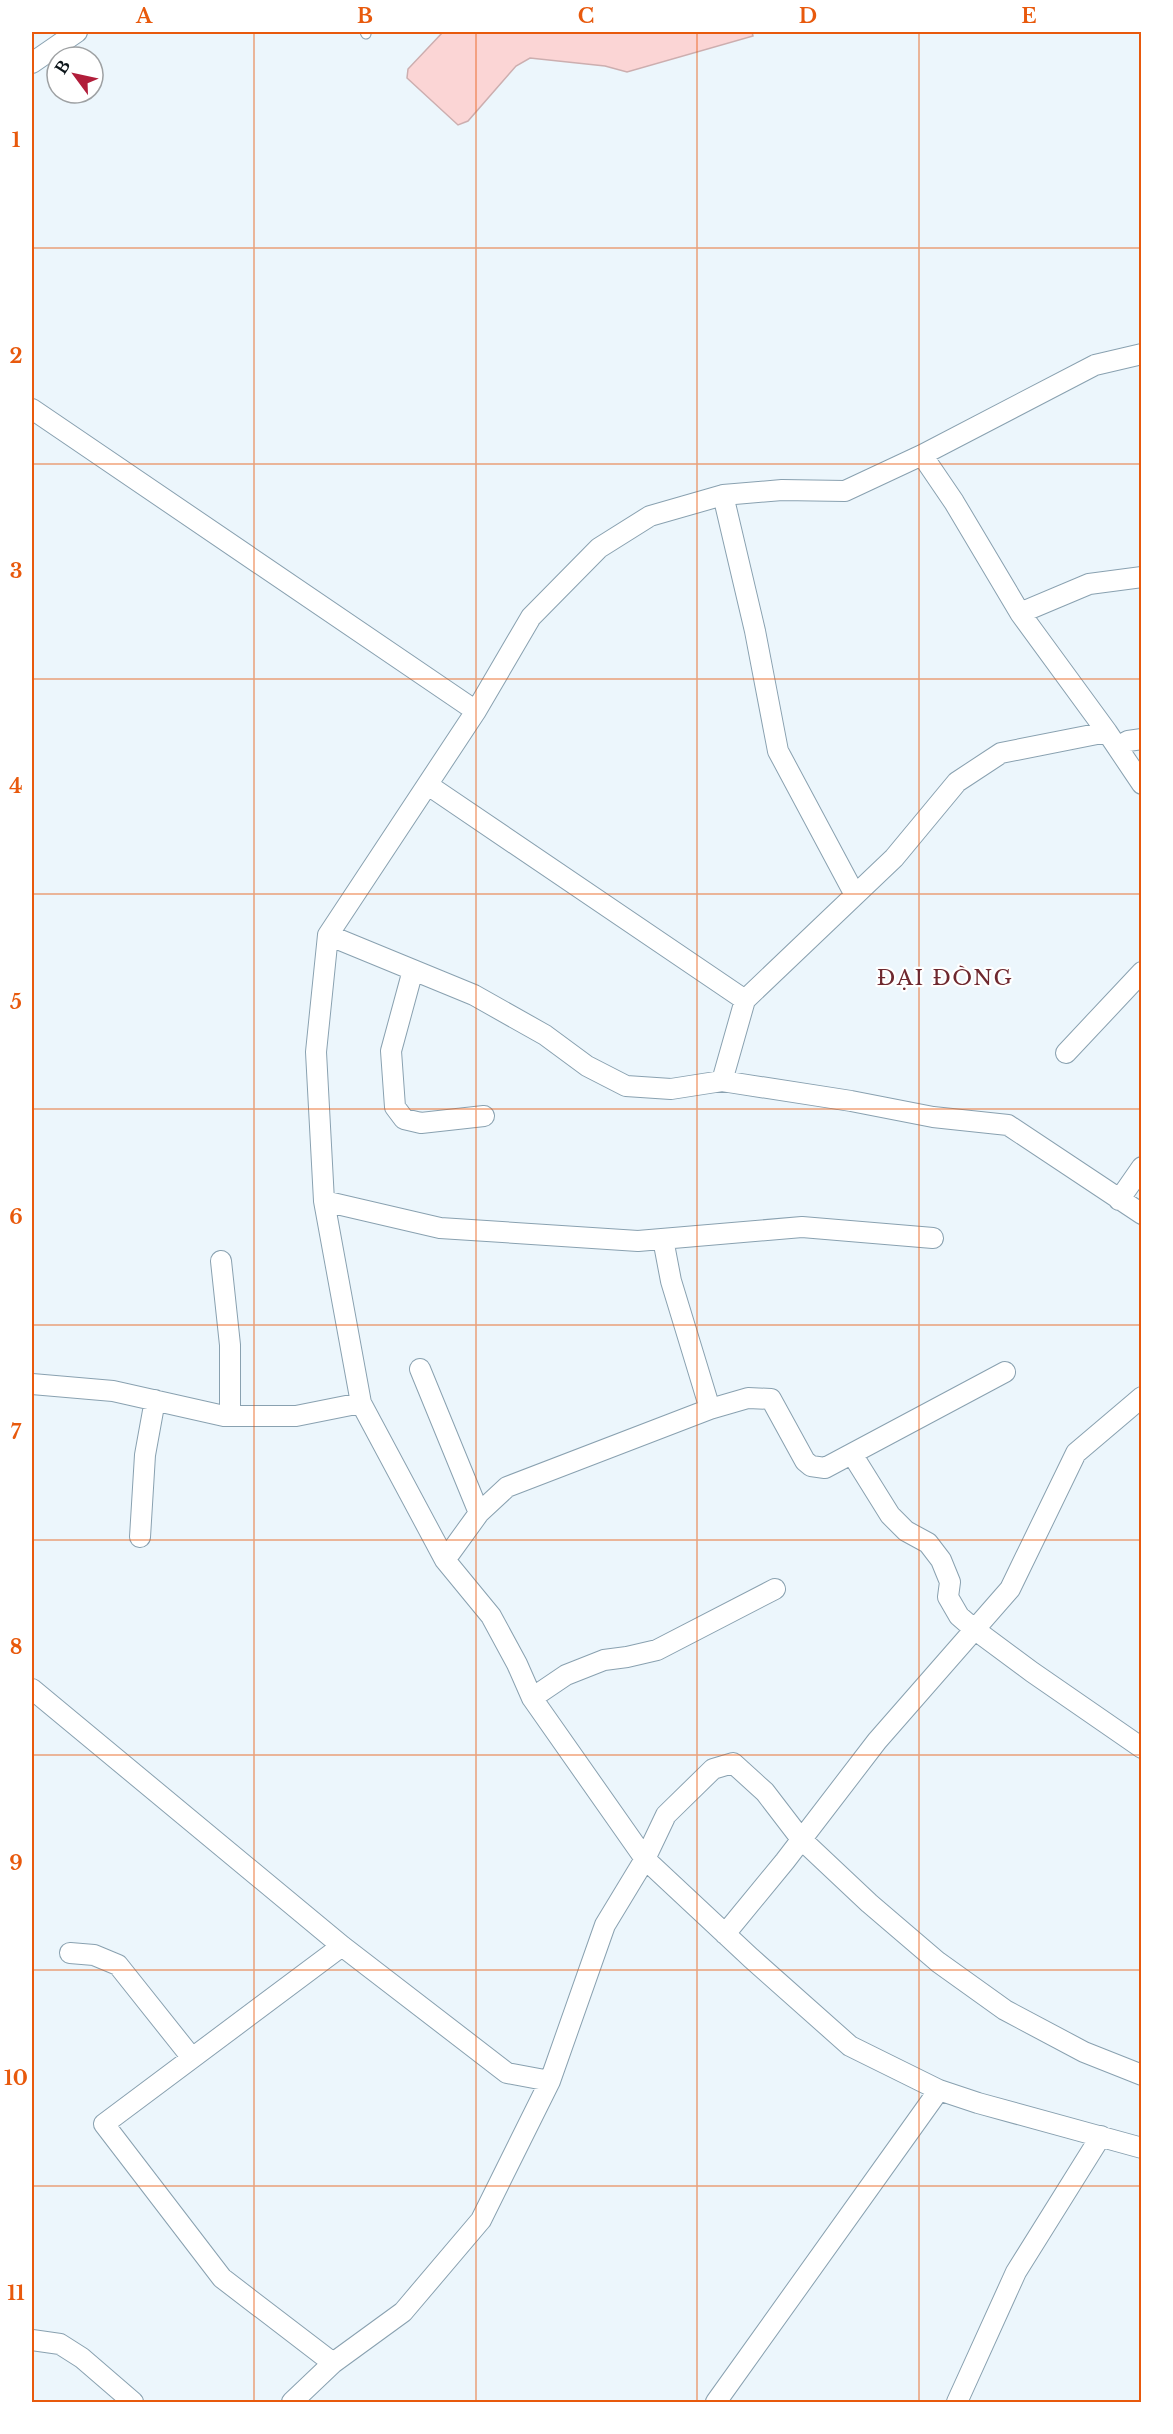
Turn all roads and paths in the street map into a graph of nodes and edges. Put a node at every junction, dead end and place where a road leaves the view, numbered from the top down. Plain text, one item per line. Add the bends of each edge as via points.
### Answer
1 (77, 32) edge
2 (32, 63) edge
3 (1142, 354) edge
4 (32, 409) edge
5 (922, 455) junction
6 (723, 495) junction
7 (1142, 577) edge
8 (1020, 613) junction
9 (476, 711) junction
10 (1112, 739) junction
11 (1142, 739) edge
12 (1142, 784) edge
13 (428, 785) junction
14 (855, 895) junction
15 (328, 935) junction
16 (413, 970) junction
17 (1142, 972) edge
18 (745, 1000) junction
19 (1066, 1053) dead end
20 (722, 1081) junction
21 (484, 1116) dead end
22 (1142, 1167) edge
23 (1119, 1200) junction
24 (324, 1201) junction
25 (1142, 1214) edge
26 (933, 1238) dead end
27 (663, 1239) junction
28 (221, 1261) dead end
29 (420, 1369) dead end
30 (1005, 1372) dead end
31 (32, 1384) edge
32 (1141, 1399) edge
33 (155, 1400) junction
34 (361, 1403) junction
35 (710, 1409) junction
36 (230, 1416) junction
37 (852, 1454) junction
38 (479, 1512) junction
39 (140, 1537) dead end
40 (445, 1560) junction
41 (775, 1589) dead end
42 (974, 1629) junction
43 (32, 1689) edge
44 (532, 1698) junction
45 (1142, 1748) edge
46 (801, 1839) junction
47 (645, 1859) junction
48 (729, 1929) junction
49 (342, 1946) junction
50 (70, 1953) dead end
51 (192, 2058) junction
52 (1142, 2075) edge
53 (550, 2080) junction
54 (939, 2090) junction
55 (1101, 2136) junction
56 (1142, 2148) edge
57 (32, 2340) edge
58 (333, 2363) junction
59 (133, 2403) edge
60 (292, 2403) edge
61 (716, 2403) edge
62 (957, 2403) edge

1 - 2 street
3 - 5 street via 1095,365
4 - 9 street
5 - 6 street via 845,491 782,490
5 - 8 street
6 - 9 street via 650,516 600,548 531,617
6 - 14 street via 778,751
7 - 8 street via 1089,584
8 - 10 street
9 - 13 street
10 - 11 street
10 - 12 street
10 - 14 street via 1001,753 957,782 894,858
13 - 15 street
13 - 18 street
14 - 18 street
15 - 16 street
15 - 24 street via 316,1052
16 - 20 street via 474,995 626,1086 670,1089
16 - 21 street via 391,1051 394,1107 404,1119 421,1123
17 - 19 street
18 - 20 street
20 - 23 street via 933,1117 1008,1125
22 - 23 street
23 - 25 street
24 - 27 street via 440,1228 638,1241
24 - 34 street
26 - 27 street via 802,1227
27 - 35 street
28 - 36 street via 230,1345
29 - 38 street
30 - 37 street
31 - 33 street via 113,1391
32 - 42 street via 1076,1454 1010,1589
33 - 36 street
33 - 39 street via 145,1455
34 - 36 street via 296,1416
34 - 40 street
35 - 37 street via 767,1397 810,1466 825,1468
35 - 38 street via 507,1487
37 - 42 street via 899,1525 933,1548 949,1575 950,1603
38 - 40 street
40 - 44 street via 491,1616
41 - 44 street via 657,1650 604,1660 566,1676
42 - 45 street
42 - 46 street via 877,1741
43 - 49 street
44 - 47 street
46 - 47 street via 765,1792 734,1763 713,1769 666,1815
46 - 48 street
46 - 52 street via 938,1962 1005,2010 1084,2052
47 - 48 street
47 - 53 street via 605,1925
48 - 54 street via 850,2046
49 - 51 street
49 - 53 street via 507,2073
50 - 51 street via 94,1955 118,1965
51 - 58 street via 104,2124 222,2278
53 - 58 street via 481,2220 403,2312
54 - 55 street
54 - 61 street
55 - 56 street
55 - 62 street via 1016,2272
57 - 59 street via 60,2344
58 - 60 street

